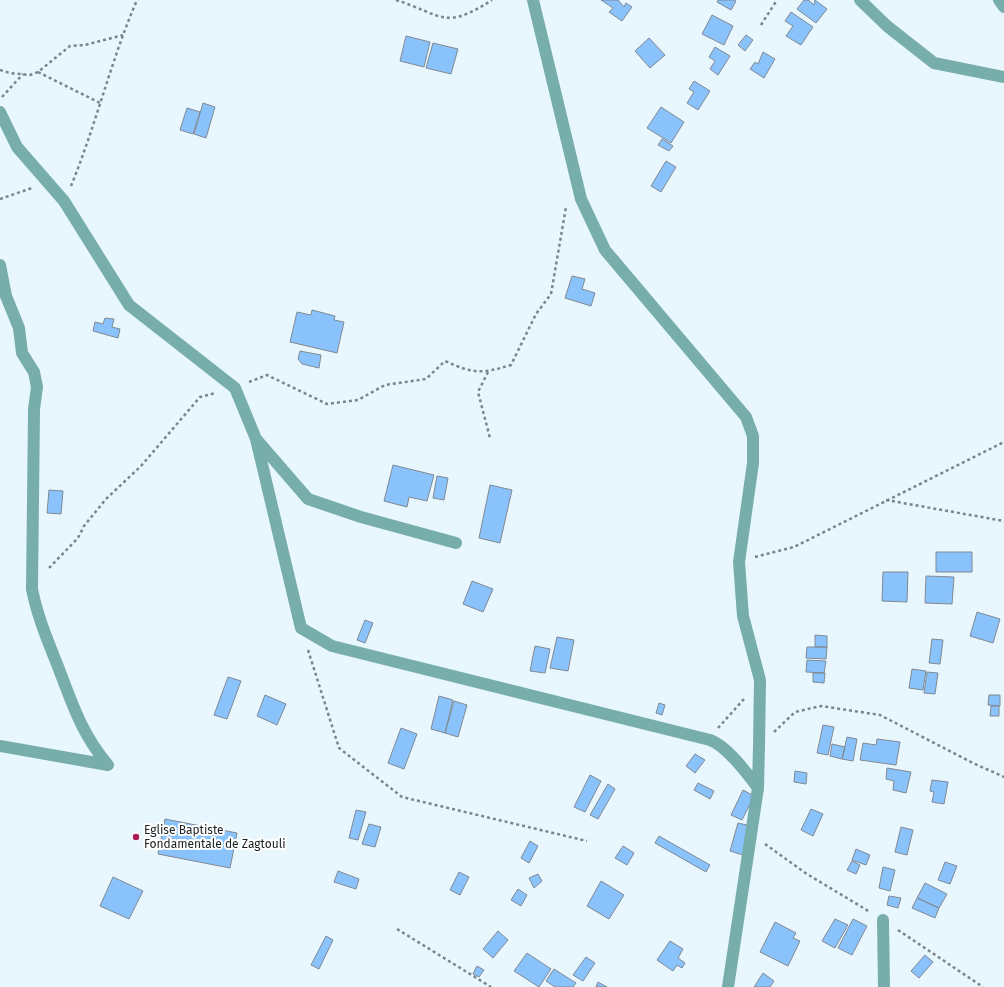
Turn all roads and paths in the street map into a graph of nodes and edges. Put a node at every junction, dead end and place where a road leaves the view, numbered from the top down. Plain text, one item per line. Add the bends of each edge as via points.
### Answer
1 (137, 0) edge
2 (396, 0) edge
3 (492, 0) edge
4 (533, 0) edge
5 (777, 0) edge
6 (860, 0) edge
7 (999, 0) edge
8 (1004, 7) edge
9 (761, 25) dead end
10 (123, 34) junction
11 (0, 70) edge
12 (38, 72) junction
13 (23, 74) junction
14 (1004, 77) edge
15 (0, 100) edge
16 (100, 103) junction
17 (0, 112) edge
18 (48, 183) junction
19 (0, 199) edge
20 (64, 201) junction
21 (567, 204) dead end
22 (0, 265) edge
23 (488, 372) junction
24 (235, 388) junction
25 (490, 438) dead end
26 (256, 439) junction
27 (1004, 442) edge
28 (886, 500) junction
29 (1004, 521) edge
30 (456, 543) dead end
31 (739, 562) junction
32 (48, 569) dead end
33 (301, 628) junction
34 (760, 680) junction
35 (710, 740) junction
36 (0, 746) edge
37 (759, 746) junction
38 (1004, 777) edge
39 (758, 788) junction
40 (750, 833) junction
41 (587, 841) dead end
42 (883, 920) junction
43 (397, 929) dead end
44 (491, 987) edge
45 (728, 987) edge
46 (884, 987) edge
47 (983, 987) edge

1 - 10 path
2 - 3 path via 438,18 451,20 477,10
4 - 31 street via 581,199 605,250 746,417 753,436 753,463
5 - 9 path
6 - 14 street via 887,26 934,63
7 - 8 street
10 - 12 path via 86,45 70,46
10 - 16 path
11 - 13 path
12 - 13 path
12 - 16 path
13 - 15 path
16 - 20 path via 86,148
17 - 18 street via 17,147
18 - 19 path
18 - 20 street
20 - 24 street via 129,305
21 - 23 path via 551,294 536,314 511,365
22 - 36 street via 6,296 19,328 22,353 34,372 37,387 34,409 32,581 36,612 80,725 108,765
23 - 24 path via 467,371 445,361 426,379 385,385 358,400 327,404 267,375
23 - 25 path via 478,392
24 - 26 street
24 - 32 path via 200,397 141,466 106,500 84,526 78,538
26 - 30 street via 308,499 361,517
26 - 33 street
27 - 28 path
28 - 29 path
28 - 31 path via 794,547
31 - 34 street via 742,616
33 - 35 street via 332,646
33 - 41 path via 339,748 402,797
34 - 35 path
34 - 37 street
35 - 39 street via 716,742 746,772
37 - 38 path via 795,712 821,706 880,715
37 - 39 street
39 - 40 street
40 - 42 path via 807,874
40 - 45 street
42 - 46 street
42 - 47 path
43 - 44 path

